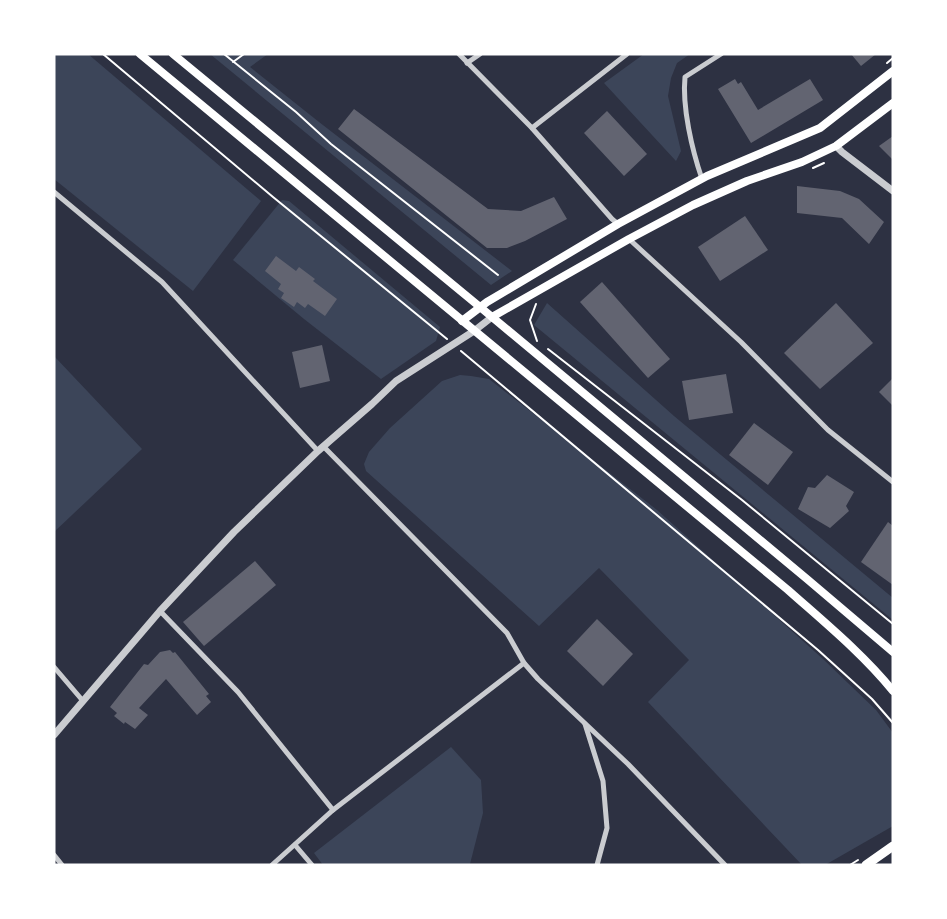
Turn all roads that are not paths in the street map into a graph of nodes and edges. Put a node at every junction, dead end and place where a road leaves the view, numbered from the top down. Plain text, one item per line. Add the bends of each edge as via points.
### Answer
1 (140, 54) edge
2 (173, 54) edge
3 (459, 54) edge
4 (480, 54) edge
5 (627, 54) edge
6 (721, 54) edge
7 (468, 63) junction
8 (893, 71) edge
9 (893, 103) edge
10 (532, 128) junction
11 (836, 146) junction
12 (702, 179) junction
13 (893, 190) edge
14 (54, 192) edge
15 (618, 224) junction
16 (629, 238) junction
17 (480, 307) junction
18 (492, 317) junction
19 (462, 321) junction
20 (474, 331) junction
21 (321, 448) junction
22 (893, 482) edge
23 (160, 611) junction
24 (893, 652) edge
25 (524, 663) junction
26 (54, 667) edge
27 (893, 691) edge
28 (83, 701) junction
29 (585, 723) junction
30 (54, 735) edge
31 (333, 810) junction
32 (295, 845) junction
33 (893, 846) edge
34 (54, 855) edge
35 (62, 865) edge
36 (272, 865) edge
37 (312, 865) edge
38 (597, 865) edge
39 (725, 865) edge
40 (866, 865) edge

1 - 19 main road
2 - 17 main road
3 - 7 street
4 - 7 street
5 - 10 street
6 - 12 street via 685,77 687,117
7 - 10 street
8 - 12 main road via 820,128
9 - 11 main road
10 - 15 street
11 - 13 street
11 - 16 main road via 693,205
12 - 15 main road
14 - 21 street via 162,282
15 - 17 main road
16 - 18 main road
16 - 22 street via 828,430
17 - 18 main road
17 - 19 main road
18 - 20 street
18 - 24 main road
19 - 20 main road
20 - 21 street via 396,381
20 - 27 main road via 788,590
21 - 23 street
21 - 25 street via 507,633
23 - 28 street
23 - 31 street via 238,692
25 - 29 street
25 - 31 street
26 - 28 street
28 - 30 street
29 - 38 street via 603,782 607,828
29 - 39 street
31 - 32 street
32 - 36 street
32 - 37 street
33 - 40 highway
34 - 35 street

